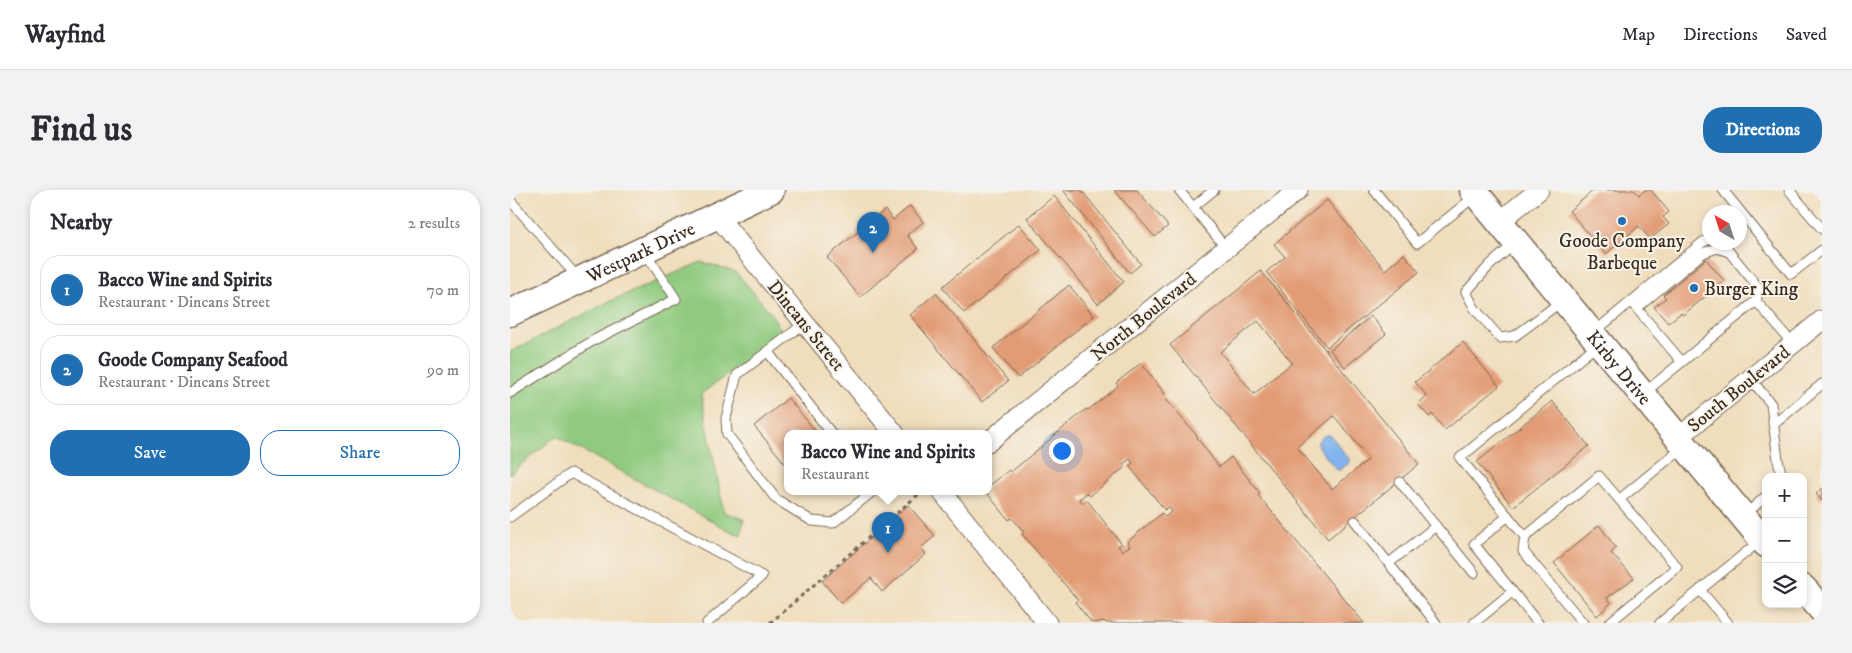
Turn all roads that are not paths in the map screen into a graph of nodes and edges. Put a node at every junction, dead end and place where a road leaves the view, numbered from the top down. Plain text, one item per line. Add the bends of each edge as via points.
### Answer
1 (771, 190) edge
2 (1179, 190) edge
3 (1214, 190) edge
4 (1298, 190) edge
5 (1374, 190) edge
6 (1539, 190) edge
7 (1723, 190) edge
8 (1789, 190) edge
9 (1475, 192) edge
10 (510, 200) edge
11 (1193, 207) junction
12 (718, 216) junction
13 (1499, 222) junction
14 (1822, 229) edge
15 (1516, 242) junction
16 (1702, 243) edge
17 (1226, 248) junction
18 (644, 250) junction
19 (1822, 250) edge
20 (1729, 252) joint
21 (579, 279) junction
22 (1564, 300) junction
23 (1756, 301) junction
24 (1634, 305) junction
25 (510, 313) edge
26 (1822, 320) edge
27 (805, 322) junction
28 (1596, 339) junction
29 (1793, 344) junction
30 (766, 351) junction
31 (1682, 362) junction
32 (1750, 378) junction
33 (1822, 384) edge
34 (510, 393) edge
35 (1642, 395) junction
36 (1773, 425) junction
37 (829, 430) edge
38 (892, 430) edge
39 (992, 439) edge
40 (1681, 442) junction
41 (1782, 473) edge
42 (1400, 482) dead end
43 (868, 495) edge
44 (944, 495) edge
45 (1620, 499) junction
46 (1762, 499) edge
47 (1508, 516) junction
48 (1743, 516) junction
49 (510, 517) edge
50 (1355, 521) dead end
51 (1436, 526) junction
52 (1525, 537) junction
53 (1762, 540) edge
54 (1762, 544) edge
55 (1389, 563) junction
56 (1474, 573) dead end
57 (1700, 590) junction
58 (1512, 592) junction
59 (1807, 593) edge
60 (1822, 610) edge
61 (706, 623) edge
62 (1048, 623) edge
63 (1436, 623) edge
64 (1474, 623) edge
65 (1538, 623) edge
66 (1583, 623) edge
67 (1609, 623) edge
68 (1660, 623) edge
69 (1728, 623) edge

1 - 12 main road, Westpark Drive
2 - 11 lane
3 - 11 lane
4 - 17 street, North Boulevard
5 - 9 lane via 1417,243
6 - 13 street
7 - 19 lane via 1791,274
8 - 14 lane
9 - 13 main road, Kirby Drive
10 - 21 lane
11 - 17 lane
12 - 18 main road, Westpark Drive
12 - 27 street, Dincans Street
13 - 15 main road, Kirby Drive
15 - 22 main road, Kirby Drive
15 - 22 lane via 1466,292 1475,309 1500,338 1515,336
16 - 24 lane
17 - 39 street, North Boulevard
18 - 21 main road, Westpark Drive
18 - 34 lane via 676,299 594,340
20 - 23 lane via 1759,288
20 - 24 lane via 1717,248 1703,254
21 - 25 main road, Westpark Drive
22 - 28 main road, Kirby Drive
23 - 29 lane
23 - 31 lane
24 - 28 lane
24 - 31 lane
26 - 29 street, South Boulevard
27 - 30 lane
27 - 38 street, Dincans Street
28 - 35 main road, Kirby Drive
28 - 47 lane via 1460,458
29 - 32 street, South Boulevard
30 - 37 lane
30 - 43 lane via 737,374 726,418 727,434 776,499 812,521 833,523
31 - 35 lane
32 - 36 lane via 1771,404
32 - 40 street, South Boulevard
33 - 36 lane
35 - 40 main road, Kirby Drive
36 - 41 lane
40 - 45 lane
40 - 48 main road, Kirby Drive
42 - 51 lane
44 - 62 street
45 - 52 lane via 1599,476
45 - 67 lane via 1677,567
46 - 48 lane
47 - 52 lane
47 - 58 lane via 1474,544
48 - 53 main road, Kirby Drive
49 - 61 lane via 571,473 762,576
50 - 55 lane
51 - 55 lane
51 - 56 lane
52 - 66 lane via 1524,551
54 - 57 lane
55 - 63 lane
57 - 68 lane
57 - 69 lane
58 - 64 lane
58 - 65 lane
59 - 60 main road

